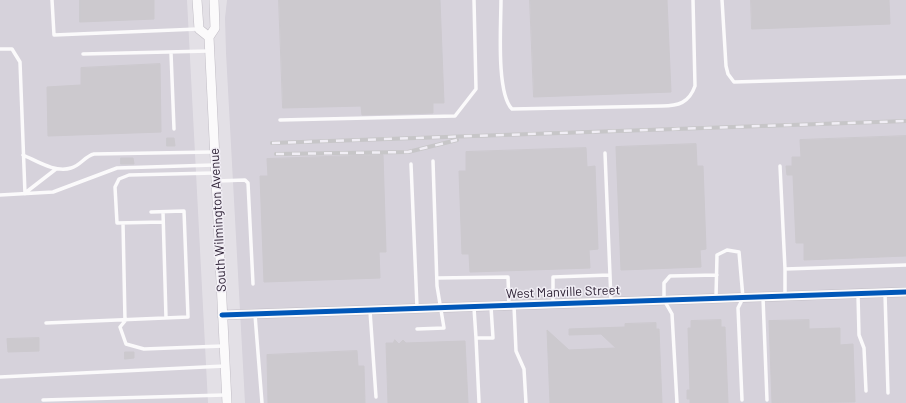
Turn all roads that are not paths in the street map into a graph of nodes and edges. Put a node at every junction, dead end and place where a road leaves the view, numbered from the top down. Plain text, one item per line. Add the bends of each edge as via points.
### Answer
1 (52, 0) edge
2 (197, 0) edge
3 (214, 0) edge
4 (474, 0) edge
5 (501, 0) edge
6 (693, 0) edge
7 (722, 0) edge
8 (200, 29) junction
9 (209, 37) junction
10 (0, 49) edge
11 (210, 51) junction
12 (171, 53) junction
13 (83, 54) dead end
14 (906, 77) edge
15 (280, 120) dead end
16 (174, 129) dead end
17 (214, 152) junction
18 (605, 153) dead end
19 (23, 155) junction
20 (433, 161) dead end
21 (411, 164) dead end
22 (780, 166) dead end
23 (56, 170) junction
24 (215, 173) junction
25 (0, 194) edge
26 (24, 194) junction
27 (151, 212) dead end
28 (163, 212) junction
29 (123, 222) junction
30 (163, 222) junction
31 (906, 265) edge
32 (786, 268) junction
33 (610, 275) junction
34 (717, 275) junction
35 (437, 278) junction
36 (254, 284) dead end
37 (906, 292) edge
38 (885, 293) junction
39 (858, 294) junction
40 (785, 296) junction
41 (763, 297) junction
42 (716, 298) junction
43 (743, 298) junction
44 (664, 300) junction
45 (611, 302) junction
46 (553, 304) junction
47 (511, 305) junction
48 (474, 306) junction
49 (491, 306) junction
50 (441, 308) junction
51 (417, 309) junction
52 (369, 310) junction
53 (255, 314) junction
54 (222, 315) junction
55 (166, 318) junction
56 (125, 321) junction
57 (46, 323) dead end
58 (417, 329) dead end
59 (476, 338) junction
60 (223, 346) junction
61 (224, 366) junction
62 (0, 377) edge
63 (866, 391) dead end
64 (888, 393) dead end
65 (376, 397) dead end
66 (226, 399) edge
67 (43, 400) dead end
68 (742, 400) dead end
69 (767, 400) dead end
70 (479, 402) edge
71 (262, 403) edge
72 (526, 403) edge
73 (676, 403) edge

1 - 8 lane via 54,35
2 - 8 street
3 - 9 street, South Wilmington Avenue via 215,28
4 - 15 lane via 476,89 455,116
5 - 6 lane via 502,84 512,109 669,106 682,103 693,93 695,86
7 - 14 lane via 726,66 734,82
8 - 9 street
9 - 11 street, South Wilmington Avenue
10 - 19 lane via 12,49 20,62
11 - 12 lane
11 - 17 street, South Wilmington Avenue
12 - 13 lane
12 - 16 lane
17 - 23 lane via 94,154 71,168
17 - 24 street, South Wilmington Avenue
18 - 33 lane
19 - 23 lane
19 - 26 lane
20 - 35 lane
21 - 51 lane
22 - 32 lane
23 - 26 lane
24 - 26 lane via 117,168 53,192
24 - 29 lane via 129,175 119,179 115,187 117,223
24 - 36 lane via 246,180 248,183
24 - 54 street, South Wilmington Avenue
25 - 26 lane
27 - 28 lane
28 - 30 lane
28 - 55 lane via 184,211 188,317
29 - 30 lane
29 - 56 lane
30 - 55 lane
31 - 32 lane
32 - 40 lane
33 - 45 lane
33 - 46 lane via 553,277
34 - 42 lane
34 - 43 lane via 719,253 727,250 739,252
34 - 44 lane via 670,276 664,283
35 - 47 lane via 508,277
35 - 50 lane
37 - 38 street, West Manville Street
38 - 39 street, West Manville Street
38 - 64 lane
39 - 40 street, West Manville Street
39 - 63 lane via 859,335 864,348
40 - 41 street, West Manville Street
41 - 43 street, West Manville Street
41 - 69 lane
42 - 43 street, West Manville Street
42 - 44 street, West Manville Street
43 - 68 lane via 738,308
44 - 45 street, West Manville Street
44 - 73 lane via 672,314
45 - 46 street, West Manville Street
46 - 47 street, West Manville Street
47 - 49 street, West Manville Street
47 - 72 lane via 516,352 524,369
48 - 49 street, West Manville Street
48 - 50 street, West Manville Street
48 - 59 lane
49 - 59 lane via 493,338
50 - 51 street, West Manville Street
50 - 58 lane via 444,328
51 - 52 street, West Manville Street
52 - 53 street, West Manville Street
52 - 65 lane
53 - 54 street, West Manville Street
53 - 71 lane
54 - 60 street, South Wilmington Avenue
55 - 56 lane
56 - 57 lane
56 - 60 lane via 120,327 126,344 144,349
59 - 70 lane
60 - 61 street, South Wilmington Avenue
61 - 62 lane
61 - 66 street, South Wilmington Avenue
66 - 67 lane

